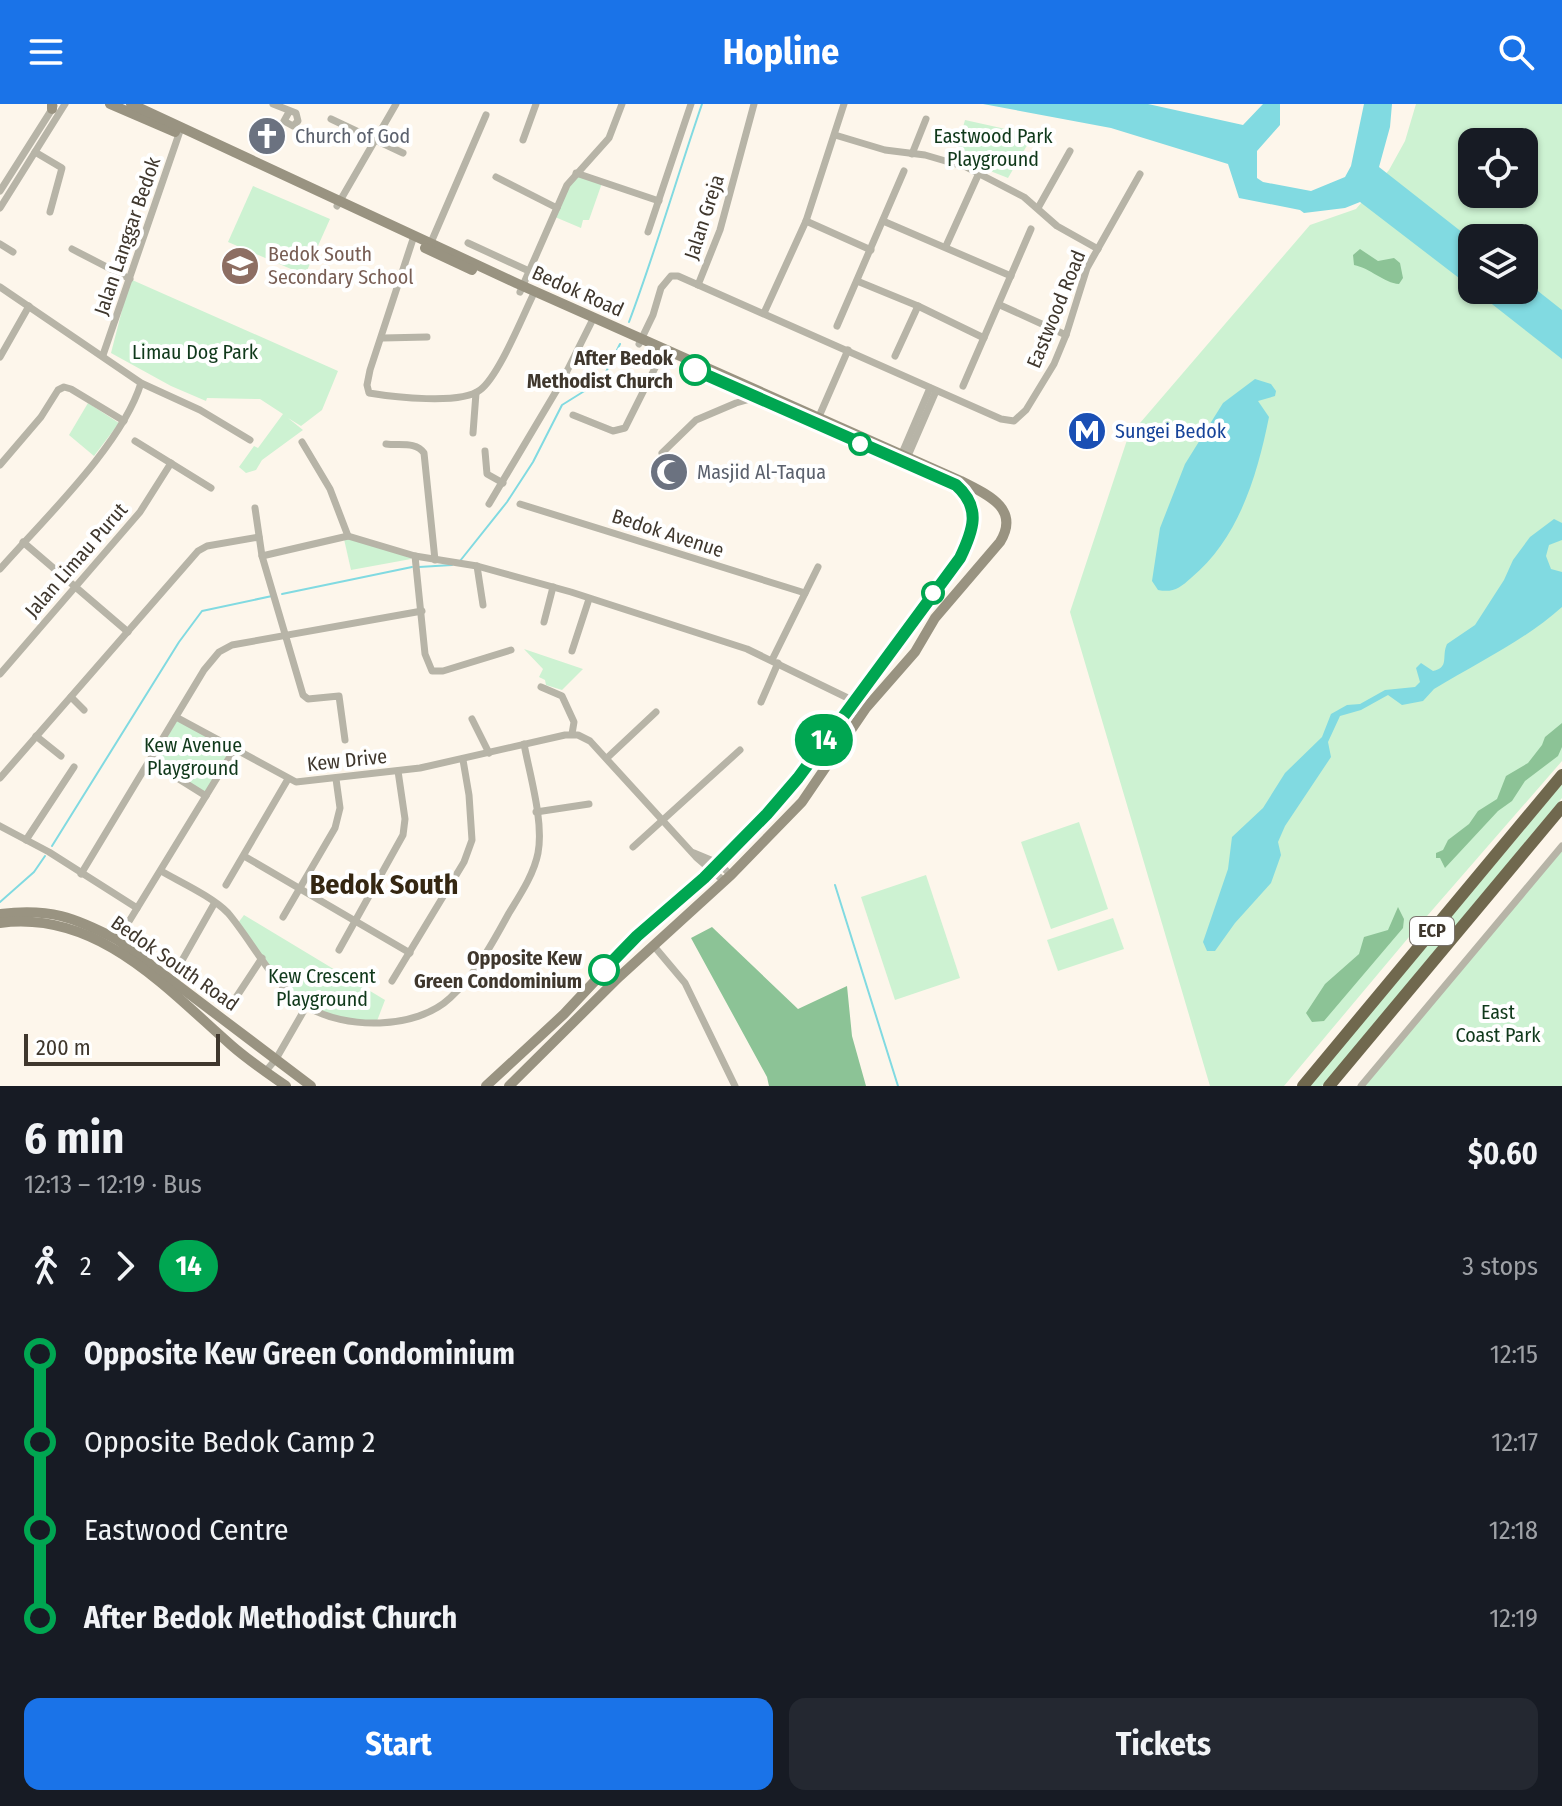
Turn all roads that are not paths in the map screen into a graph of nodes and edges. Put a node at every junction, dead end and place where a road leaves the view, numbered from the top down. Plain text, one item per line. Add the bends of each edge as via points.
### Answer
1 (65, 104) edge
2 (110, 104) edge
3 (273, 104) edge
4 (396, 104) edge
5 (536, 104) edge
6 (622, 104) edge
7 (691, 104) edge
8 (754, 104) edge
9 (844, 104) edge
10 (53, 106) edge
11 (139, 108) edge
12 (289, 112) dead end
13 (486, 115) dead end
14 (331, 119) dead end
15 (926, 119) dead end
16 (180, 131) junction
17 (835, 135) junction
18 (375, 140) junction
19 (523, 140) dead end
20 (1070, 151) dead end
21 (35, 152) junction
22 (403, 153) dead end
23 (912, 154) junction
24 (904, 171) dead end
25 (576, 173) junction
26 (979, 173) junction
27 (1140, 174) dead end
28 (496, 177) dead end
29 (0, 191) edge
30 (659, 201) junction
31 (338, 203) junction
32 (0, 208) edge
33 (557, 208) junction
34 (1038, 208) junction
35 (50, 212) dead end
36 (806, 221) junction
37 (883, 221) junction
38 (1031, 229) dead end
39 (648, 232) dead end
40 (413, 239) junction
41 (468, 243) dead end
42 (0, 244) edge
43 (429, 246) junction
44 (946, 246) junction
45 (72, 249) dead end
46 (1098, 249) junction
47 (871, 250) junction
48 (13, 252) dead end
49 (529, 271) junction
50 (1011, 276) junction
51 (130, 279) junction
52 (857, 281) junction
53 (698, 285) junction
54 (0, 287) edge
55 (522, 289) junction
56 (534, 294) junction
57 (1000, 305) junction
58 (29, 306) junction
59 (918, 306) junction
60 (764, 313) junction
61 (592, 320) junction
62 (837, 326) dead end
63 (1066, 335) junction
64 (427, 337) dead end
65 (383, 338) junction
66 (984, 338) junction
67 (640, 342) junction
68 (848, 350) junction
69 (662, 352) junction
70 (103, 355) junction
71 (895, 356) dead end
72 (0, 357) edge
73 (141, 383) junction
74 (963, 386) dead end
75 (933, 389) junction
76 (476, 393) junction
77 (760, 396) junction
78 (573, 415) dead end
79 (817, 420) junction
80 (124, 421) junction
81 (473, 433) dead end
82 (250, 440) dead end
83 (135, 441) dead end
84 (302, 442) dead end
85 (386, 444) dead end
86 (485, 451) dead end
87 (662, 453) dead end
88 (903, 458) junction
89 (171, 463) junction
90 (0, 465) edge
91 (503, 483) junction
92 (211, 488) dead end
93 (489, 504) dead end
94 (520, 504) dead end
95 (255, 508) dead end
96 (348, 536) junction
97 (259, 537) junction
98 (23, 542) junction
99 (262, 556) junction
100 (415, 556) junction
101 (435, 560) junction
102 (956, 563) junction
103 (477, 566) junction
104 (818, 567) dead end
105 (0, 569) edge
106 (974, 572) junction
107 (75, 587) junction
108 (553, 587) junction
109 (805, 593) junction
110 (589, 599) junction
111 (483, 605) dead end
112 (422, 611) junction
113 (544, 622) dead end
114 (128, 632) junction
115 (285, 635) junction
116 (511, 650) dead end
117 (572, 651) dead end
118 (775, 661) junction
119 (0, 674) edge
120 (541, 687) dead end
121 (71, 697) junction
122 (854, 701) junction
123 (761, 702) dead end
124 (84, 710) dead end
125 (656, 712) dead end
126 (176, 717) junction
127 (472, 719) dead end
128 (572, 734) junction
129 (36, 736) junction
130 (345, 740) dead end
131 (524, 744) junction
132 (234, 750) junction
133 (740, 750) dead end
134 (489, 753) junction
135 (61, 756) dead end
136 (607, 758) junction
137 (463, 760) junction
138 (150, 761) junction
139 (74, 767) dead end
140 (398, 771) junction
141 (1562, 775) edge
142 (0, 778) edge
143 (288, 779) junction
144 (336, 779) junction
145 (206, 796) junction
146 (589, 804) dead end
147 (1562, 807) edge
148 (536, 812) junction
149 (664, 819) junction
150 (0, 826) edge
151 (26, 840) junction
152 (1562, 846) edge
153 (633, 847) dead end
154 (244, 856) junction
155 (714, 866) junction
156 (161, 871) junction
157 (81, 874) junction
158 (727, 878) junction
159 (226, 885) dead end
160 (300, 888) junction
161 (214, 904) junction
162 (137, 908) junction
163 (0, 914) edge
164 (283, 917) dead end
165 (355, 920) junction
166 (0, 923) edge
167 (116, 943) junction
168 (653, 945) junction
169 (339, 950) dead end
170 (410, 953) junction
171 (262, 958) junction
172 (180, 964) dead end
173 (392, 981) dead end
174 (233, 1002) dead end
175 (306, 1007) junction
176 (276, 1059) junction
177 (265, 1072) junction
178 (286, 1086) edge
179 (311, 1086) edge
180 (486, 1086) edge
181 (509, 1086) edge
182 (735, 1086) edge
183 (1303, 1086) edge
184 (1329, 1086) edge
185 (1361, 1086) edge

1 - 21 street
2 - 11 main road, Bedok Road
3 - 12 street
4 - 18 street
5 - 19 street
6 - 25 street via 609,138
7 - 30 street
8 - 53 street, Jalan Greja via 720,230
9 - 17 street
10 - 29 street
11 - 16 main road, Bedok Road
13 - 43 street
14 - 18 street
15 - 23 street
16 - 31 main road, Bedok Road
16 - 51 street, Jalan Langgar Bedok
17 - 23 street
17 - 36 street
18 - 22 street
18 - 31 street
20 - 34 street
21 - 32 street
21 - 35 street via 62,168
23 - 26 street
24 - 37 street
25 - 30 street
25 - 33 street
26 - 34 street
26 - 44 street
27 - 46 street, Eastwood Road
28 - 33 street
30 - 39 street
31 - 40 main road, Bedok Road
33 - 49 street
34 - 46 street via 1073,237
36 - 47 street
36 - 60 street
37 - 44 street
37 - 47 street
38 - 50 street
40 - 43 main road, Bedok Road
40 - 65 street
41 - 49 street
42 - 48 street
43 - 55 main road, Bedok Road
44 - 50 street
45 - 51 street
46 - 63 street, Eastwood Road
47 - 52 street
49 - 55 street
50 - 57 street
51 - 70 street, Jalan Langgar Bedok
52 - 59 street
52 - 62 street
53 - 60 street, Eastwood Road
53 - 67 street, Jalan Greja via 678,276 668,278
54 - 58 street, Jalan Langgar Bedok
55 - 56 main road, Bedok Road
56 - 61 main road, Bedok Road
56 - 76 street via 492,377
57 - 63 street
57 - 66 street
58 - 70 street, Jalan Langgar Bedok
58 - 72 street
59 - 66 street
59 - 71 street
60 - 68 street, Eastwood Road
61 - 67 main road, Bedok Road
61 - 91 street
63 - 75 street, Eastwood Road via 1049,374 1014,421
64 - 65 street
65 - 76 street via 370,370 369,393 448,398
66 - 74 street
67 - 69 main road, Bedok Road
68 - 75 street, Eastwood Road
68 - 79 street
69 - 77 main road, Bedok Road
69 - 78 street via 625,428 613,431
70 - 73 street, Jalan Langgar Bedok
73 - 80 street
73 - 82 street, Jalan Langgar Bedok
75 - 88 street
76 - 81 street
77 - 79 main road, Bedok Road
77 - 87 street via 696,420
79 - 88 main road, Bedok Road
80 - 90 street via 62,387
80 - 98 street
83 - 89 street
84 - 96 street via 330,489
85 - 101 street via 412,445 424,453
86 - 91 street via 487,474
88 - 102 main road, Bedok Road via 964,491 974,526
88 - 106 main road, Bedok Road via 983,492 1005,514 1003,536
89 - 92 street
89 - 107 street, Jalan Limau Purut via 140,512
91 - 93 street
94 - 109 street, Bedok Avenue
95 - 97 street
96 - 99 street
96 - 100 street
97 - 99 street
97 - 114 street via 198,551
98 - 105 street
98 - 107 street
99 - 115 street
100 - 101 street
100 - 112 street
101 - 103 street
102 - 106 main road via 967,563
102 - 122 main road
103 - 108 street
103 - 111 street
104 - 109 street
106 - 158 main road via 866,708 802,802
107 - 114 street
107 - 119 street, Jalan Limau Purut
108 - 110 street
108 - 113 street
109 - 118 street
110 - 117 street
110 - 118 street
112 - 115 street
112 - 116 street via 425,654 432,671
114 - 121 street
115 - 126 street via 219,652
115 - 130 street via 305,699 339,696
118 - 122 street
118 - 123 street
120 - 128 street via 562,696 574,722
121 - 124 street
121 - 129 street
122 - 155 main road via 798,778
125 - 136 street
126 - 132 street, Kew Drive
126 - 138 street
127 - 134 street
128 - 131 street, Kew Drive
128 - 136 street via 586,738
129 - 135 street
129 - 142 street
131 - 134 street, Kew Drive
131 - 148 street
132 - 143 street, Kew Drive
132 - 145 street
133 - 149 street
134 - 137 street, Kew Drive
136 - 149 street
137 - 140 street, Kew Drive
137 - 170 street via 472,840
138 - 145 street
138 - 157 street
139 - 151 street
140 - 144 street, Kew Drive
140 - 165 street via 403,835
141 - 183 highway, ECP
143 - 144 street, Kew Drive
143 - 154 street
144 - 160 street via 339,818
145 - 156 street
146 - 148 street
147 - 184 highway, ECP
148 - 175 street via 535,863 486,955 450,999 423,1013 377,1024 334,1018
149 - 153 street
149 - 155 street via 694,853
150 - 151 street
151 - 157 street
152 - 185 street
154 - 159 street
154 - 160 street
155 - 158 street
155 - 180 main road
156 - 161 street
156 - 162 street
157 - 162 street
158 - 168 main road
160 - 164 street
160 - 165 street
161 - 171 street via 228,913
161 - 172 street
162 - 167 street
163 - 167 main road, Bedok South Road via 51,912
165 - 169 street
165 - 170 street
166 - 167 main road, Bedok South Road via 47,923
167 - 176 main road, Bedok South Road
167 - 177 main road, Bedok South Road
168 - 181 main road
168 - 182 street via 685,983
170 - 173 street
171 - 174 street
171 - 175 street
175 - 176 street
176 - 177 street
176 - 179 main road, Bedok South Road
177 - 178 main road, Bedok South Road

